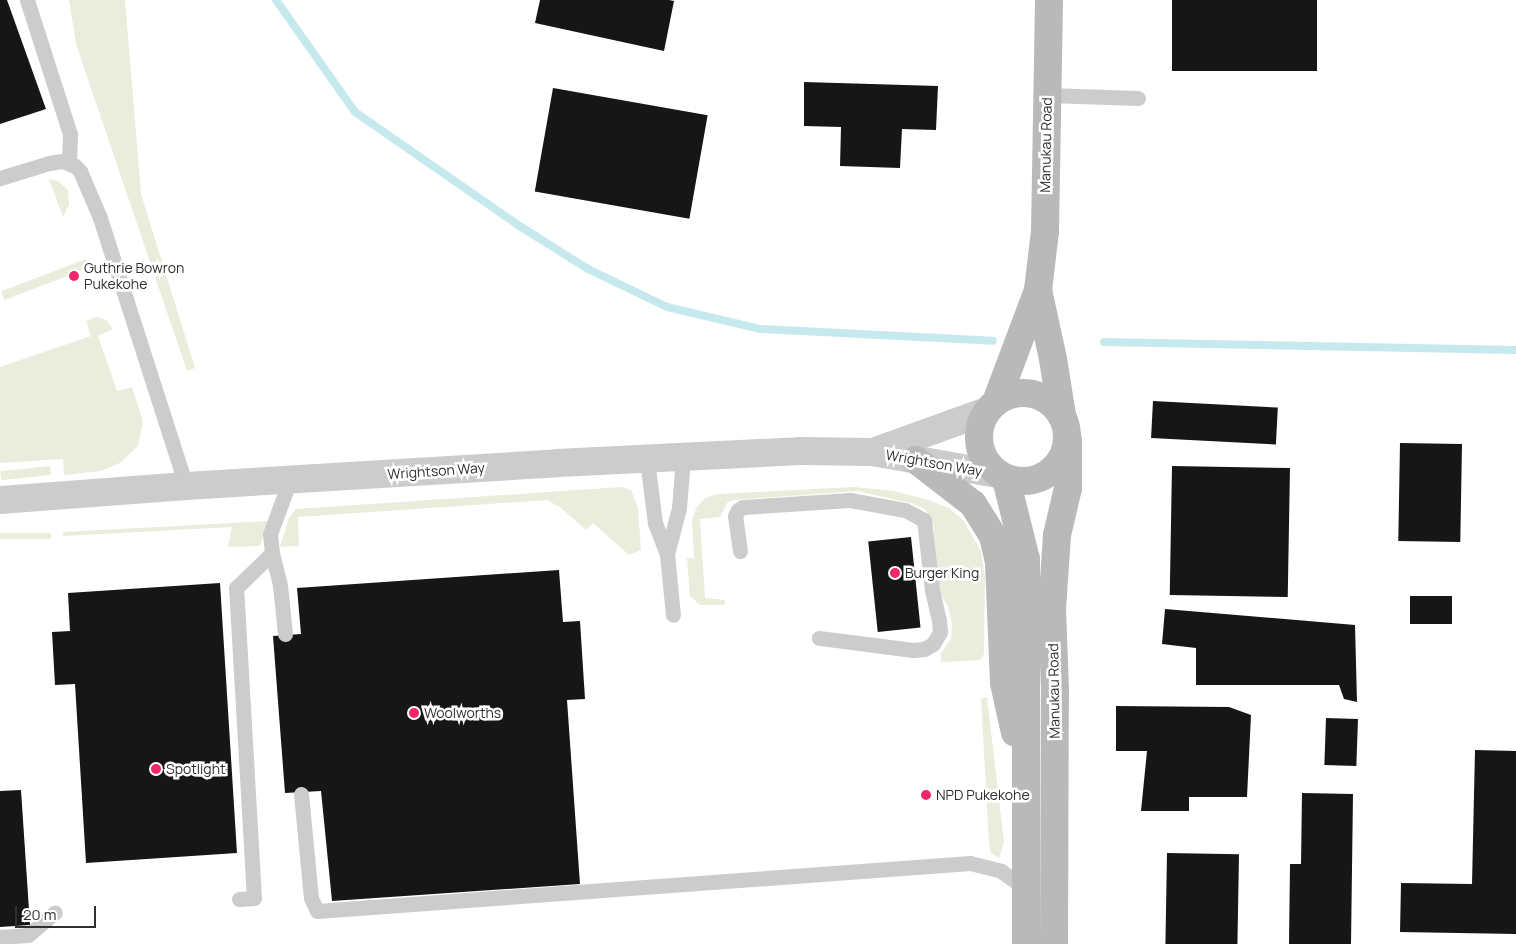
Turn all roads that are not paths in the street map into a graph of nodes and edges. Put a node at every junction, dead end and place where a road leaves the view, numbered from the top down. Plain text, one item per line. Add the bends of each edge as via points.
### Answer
1 (27, 0) edge
2 (1049, 0) edge
3 (1047, 95) junction
4 (1138, 98) dead end
5 (69, 163) junction
6 (0, 178) edge
7 (1038, 290) junction
8 (992, 407) junction
9 (1065, 428) junction
10 (872, 452) junction
11 (683, 458) junction
12 (647, 460) junction
13 (916, 460) junction
14 (1002, 476) junction
15 (290, 480) junction
16 (186, 486) junction
17 (0, 500) edge
18 (740, 551) dead end
19 (272, 553) junction
20 (667, 554) junction
21 (673, 615) dead end
22 (285, 634) dead end
23 (819, 638) dead end
24 (1026, 786) junction
25 (300, 794) dead end
26 (1028, 888) junction
27 (239, 899) dead end
28 (55, 912) dead end
29 (0, 937) edge
30 (1026, 944) edge
31 (1054, 944) edge

1 - 5 lane via 70,134
2 - 3 main road, Manukau Road
3 - 4 lane
3 - 7 main road, Manukau Road via 1045,231
5 - 6 lane via 49,163
5 - 16 lane via 80,171 100,218
7 - 8 main road, Manukau Road
7 - 9 main road, Manukau Road
8 - 9 main road via 1009,396 1039,396 1052,404
8 - 10 street, Wrightson Way
8 - 14 main road via 981,423 980,444 987,463
9 - 14 main road via 1066,452 1052,471 1030,481 1018,482
9 - 31 main road, Manukau Road via 1068,488 1058,535 1052,609 1055,690
10 - 11 street, Wrightson Way via 800,451
10 - 13 street, Wrightson Way
11 - 12 street, Wrightson Way
11 - 20 lane via 679,508
12 - 15 street, Wrightson Way
12 - 20 lane via 655,524
13 - 14 street, Wrightson Way
13 - 24 main road via 973,504 993,536 999,564 1004,682
14 - 24 main road, Manukau Road via 1026,558
15 - 16 street, Wrightson Way
15 - 19 lane via 270,534
16 - 17 street, Wrightson Way
18 - 23 lane via 735,516 743,507 850,500 905,510 924,520 940,632 933,644 913,650
19 - 22 lane via 280,585
19 - 27 lane via 236,588 254,898
20 - 21 lane
24 - 26 main road, Manukau Road
25 - 26 lane via 311,898 316,911 924,864 970,863 1001,871
26 - 30 main road, Manukau Road
28 - 29 lane via 28,935

